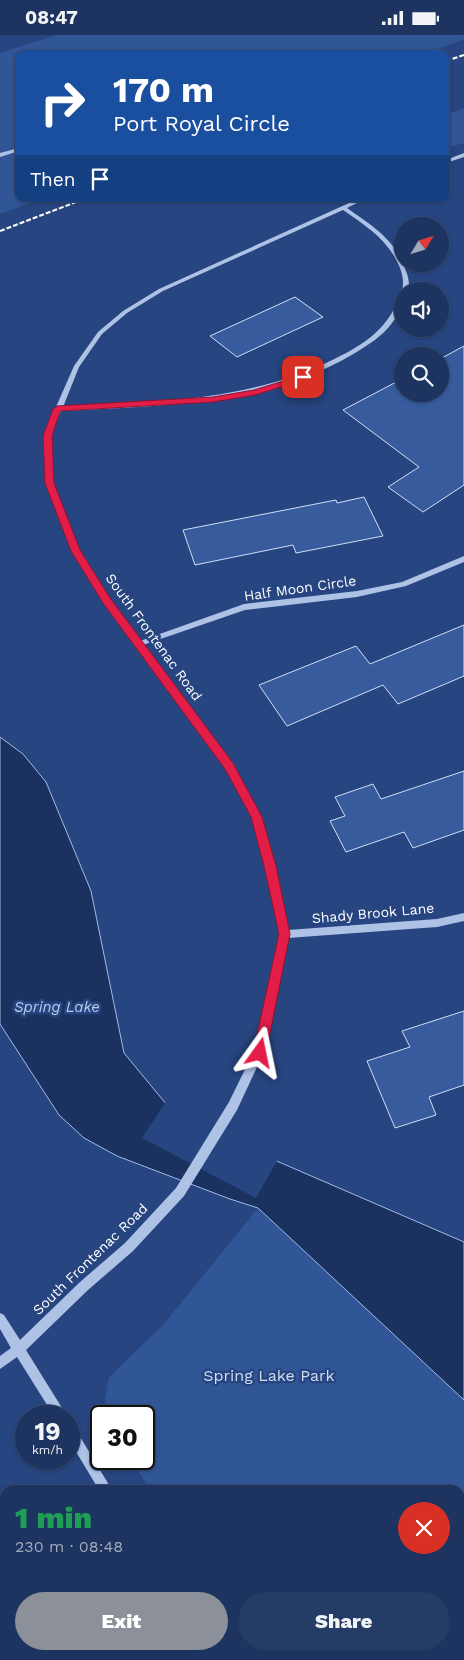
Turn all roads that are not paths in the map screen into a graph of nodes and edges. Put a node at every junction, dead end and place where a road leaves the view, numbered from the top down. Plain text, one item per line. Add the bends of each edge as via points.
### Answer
1 (15, 150) edge
2 (0, 155) edge
3 (464, 155) edge
4 (450, 160) edge
5 (354, 202) edge
6 (342, 207) junction
7 (407, 282) edge
8 (394, 317) edge
9 (57, 409) junction
10 (464, 559) edge
11 (140, 644) junction
12 (464, 917) edge
13 (284, 934) junction
14 (180, 1192) joint
15 (0, 1319) edge
16 (19, 1349) junction
17 (0, 1363) edge
18 (54, 1405) edge
19 (80, 1447) edge
20 (103, 1485) edge

1 - 2 street
3 - 4 street
5 - 6 street, South Frontenac Road
6 - 7 street via 392,245
6 - 9 street, South Frontenac Road via 161,290 125,311 100,333 76,367
8 - 9 street via 377,337 317,372 289,383 213,399
9 - 11 street, South Frontenac Road via 47,436 49,483 81,559 106,601
10 - 11 street, Half Moon Circle via 403,584 357,594 244,607
11 - 13 street, South Frontenac Road via 229,766 256,817
12 - 13 street, Shady Brook Lane via 437,923
13 - 14 street, South Frontenac Road via 260,1053 231,1109
14 - 16 street, South Frontenac Road via 129,1247
15 - 16 street
16 - 17 street, South Frontenac Road
16 - 18 street
19 - 20 street

